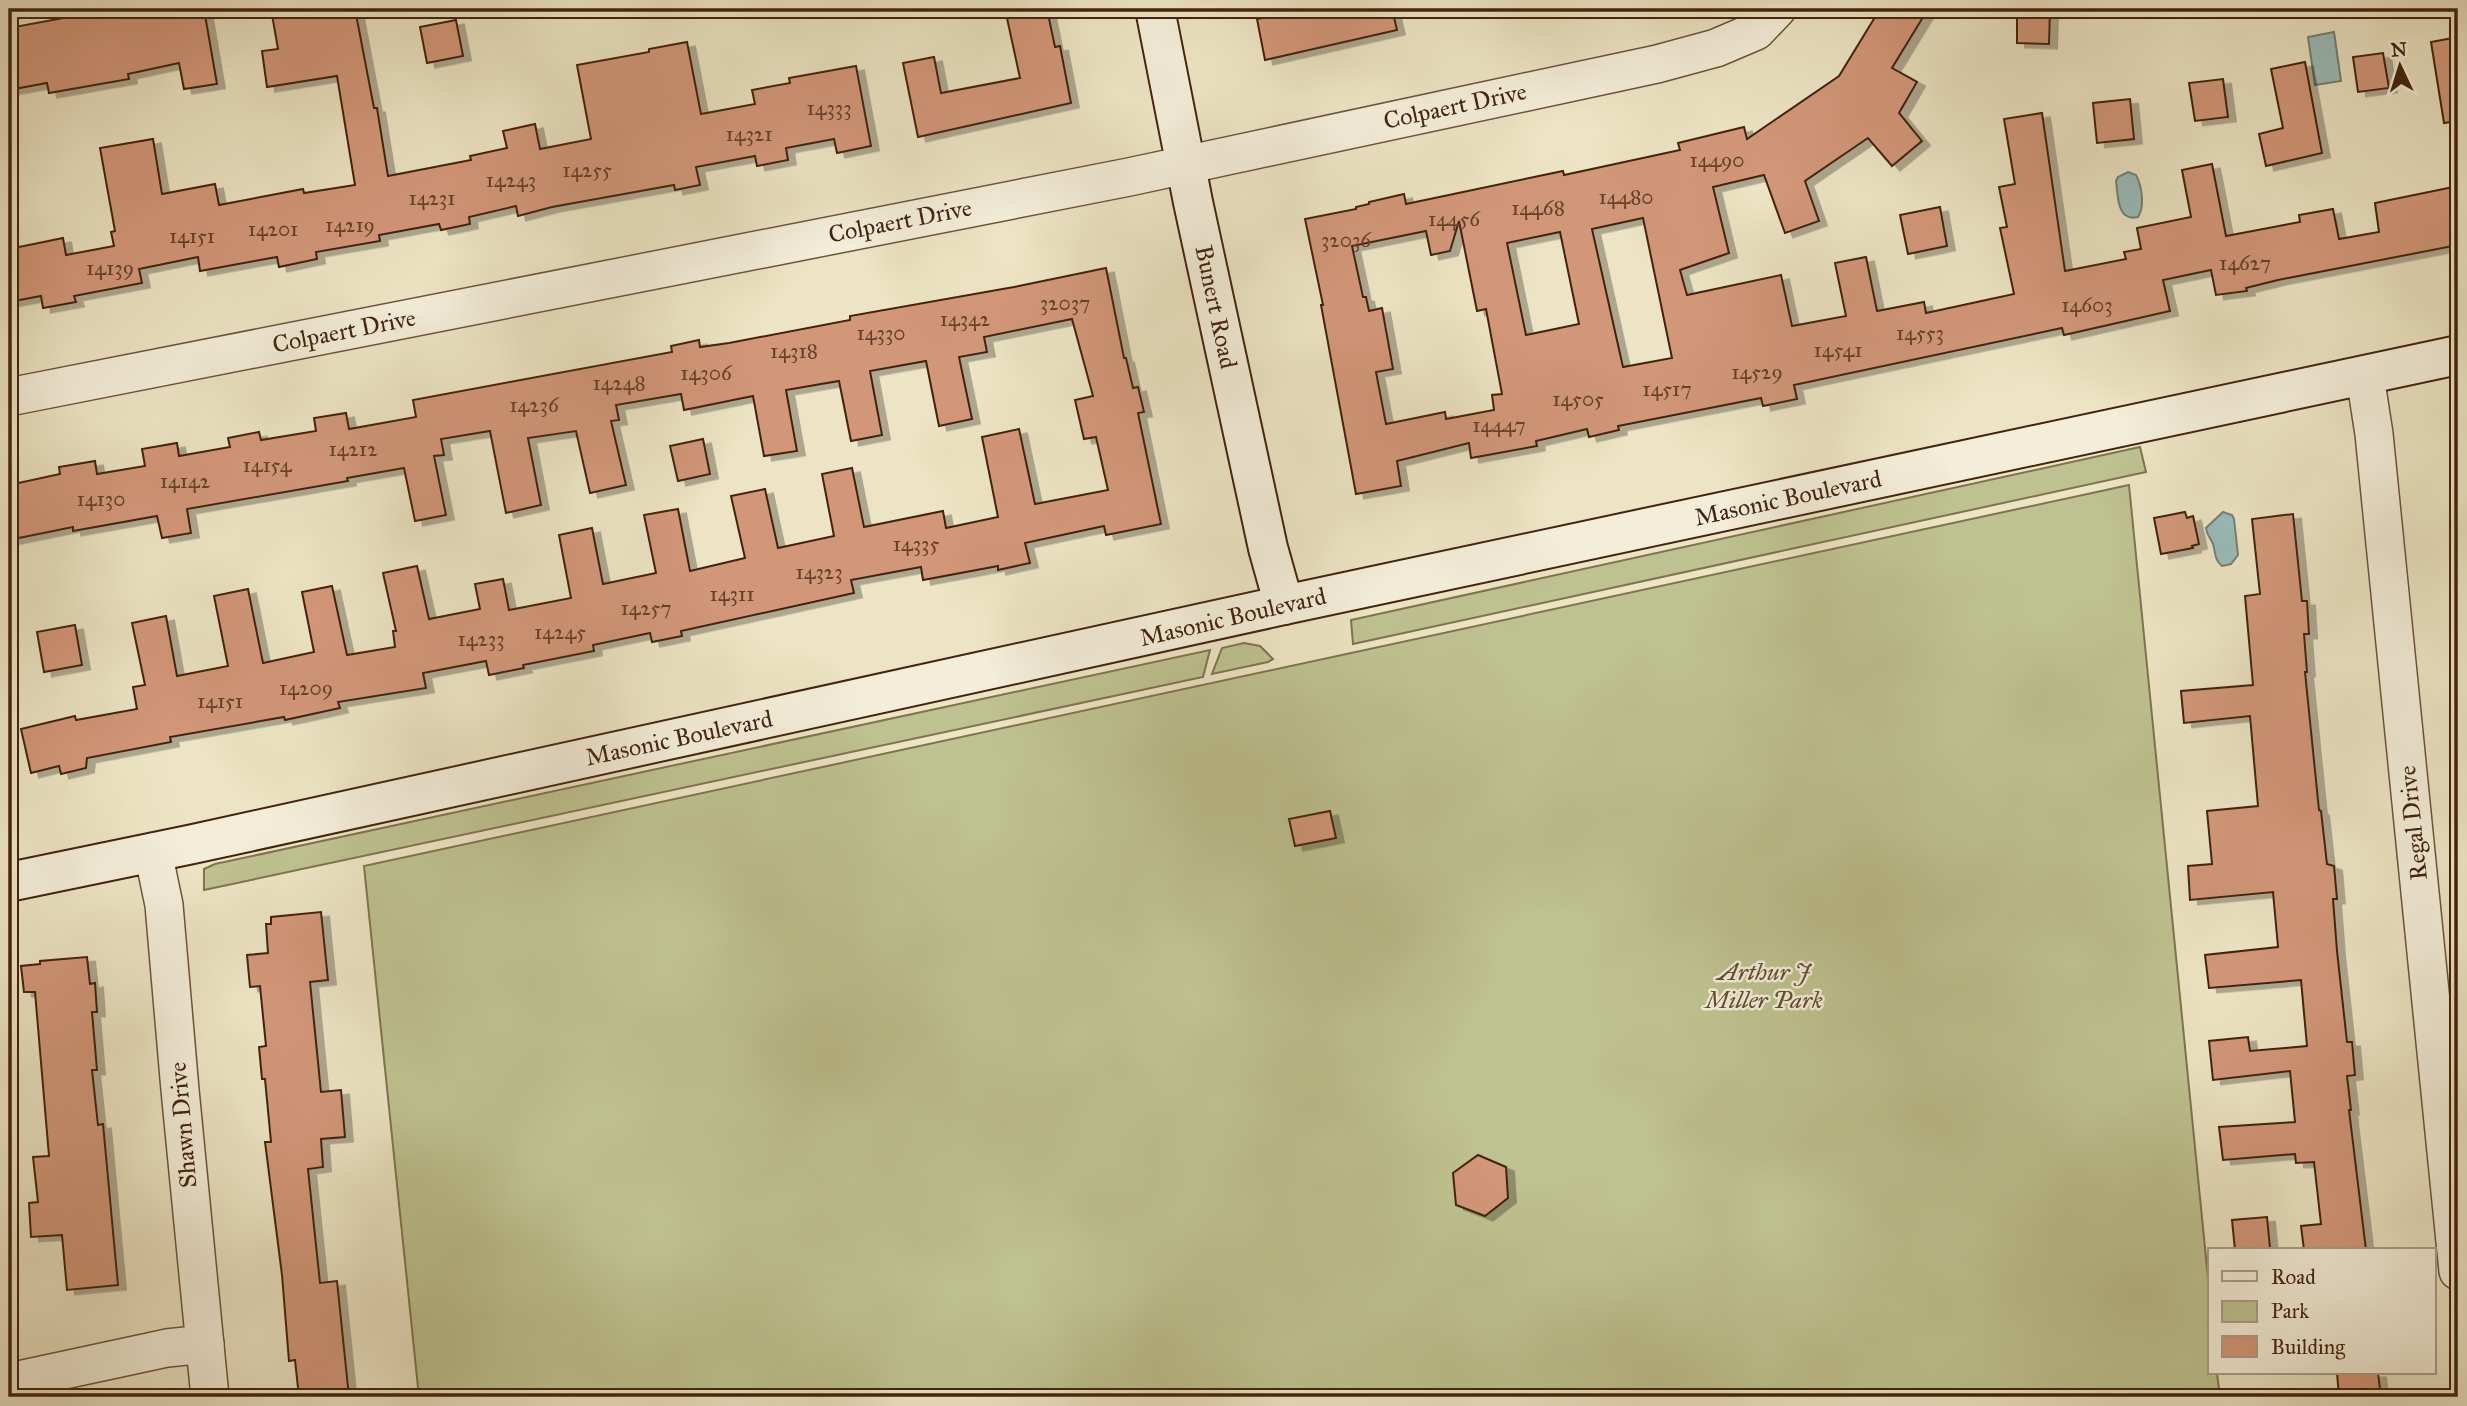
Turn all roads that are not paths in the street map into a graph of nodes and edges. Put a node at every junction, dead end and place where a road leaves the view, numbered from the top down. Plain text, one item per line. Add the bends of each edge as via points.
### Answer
1 (1154, 9) edge
2 (1777, 9) edge
3 (1185, 164) junction
4 (2458, 355) edge
5 (2365, 376) junction
6 (9, 397) edge
7 (1284, 604) junction
8 (153, 852) junction
9 (9, 882) edge
10 (2458, 1271) edge
11 (205, 1344) junction
12 (9, 1382) edge
13 (210, 1397) edge

1 - 3 street, Bunert Road
2 - 3 street, Colpaert Drive via 1756,31 1657,64
3 - 6 street, Colpaert Drive
3 - 7 street, Bunert Road
4 - 5 street, Masonic Boulevard
5 - 7 street, Masonic Boulevard
5 - 10 street, Regal Drive
7 - 8 street, Masonic Boulevard
8 - 9 street, Masonic Boulevard
8 - 11 street, Shawn Drive via 164,905
11 - 12 street
11 - 13 street, Shawn Drive

